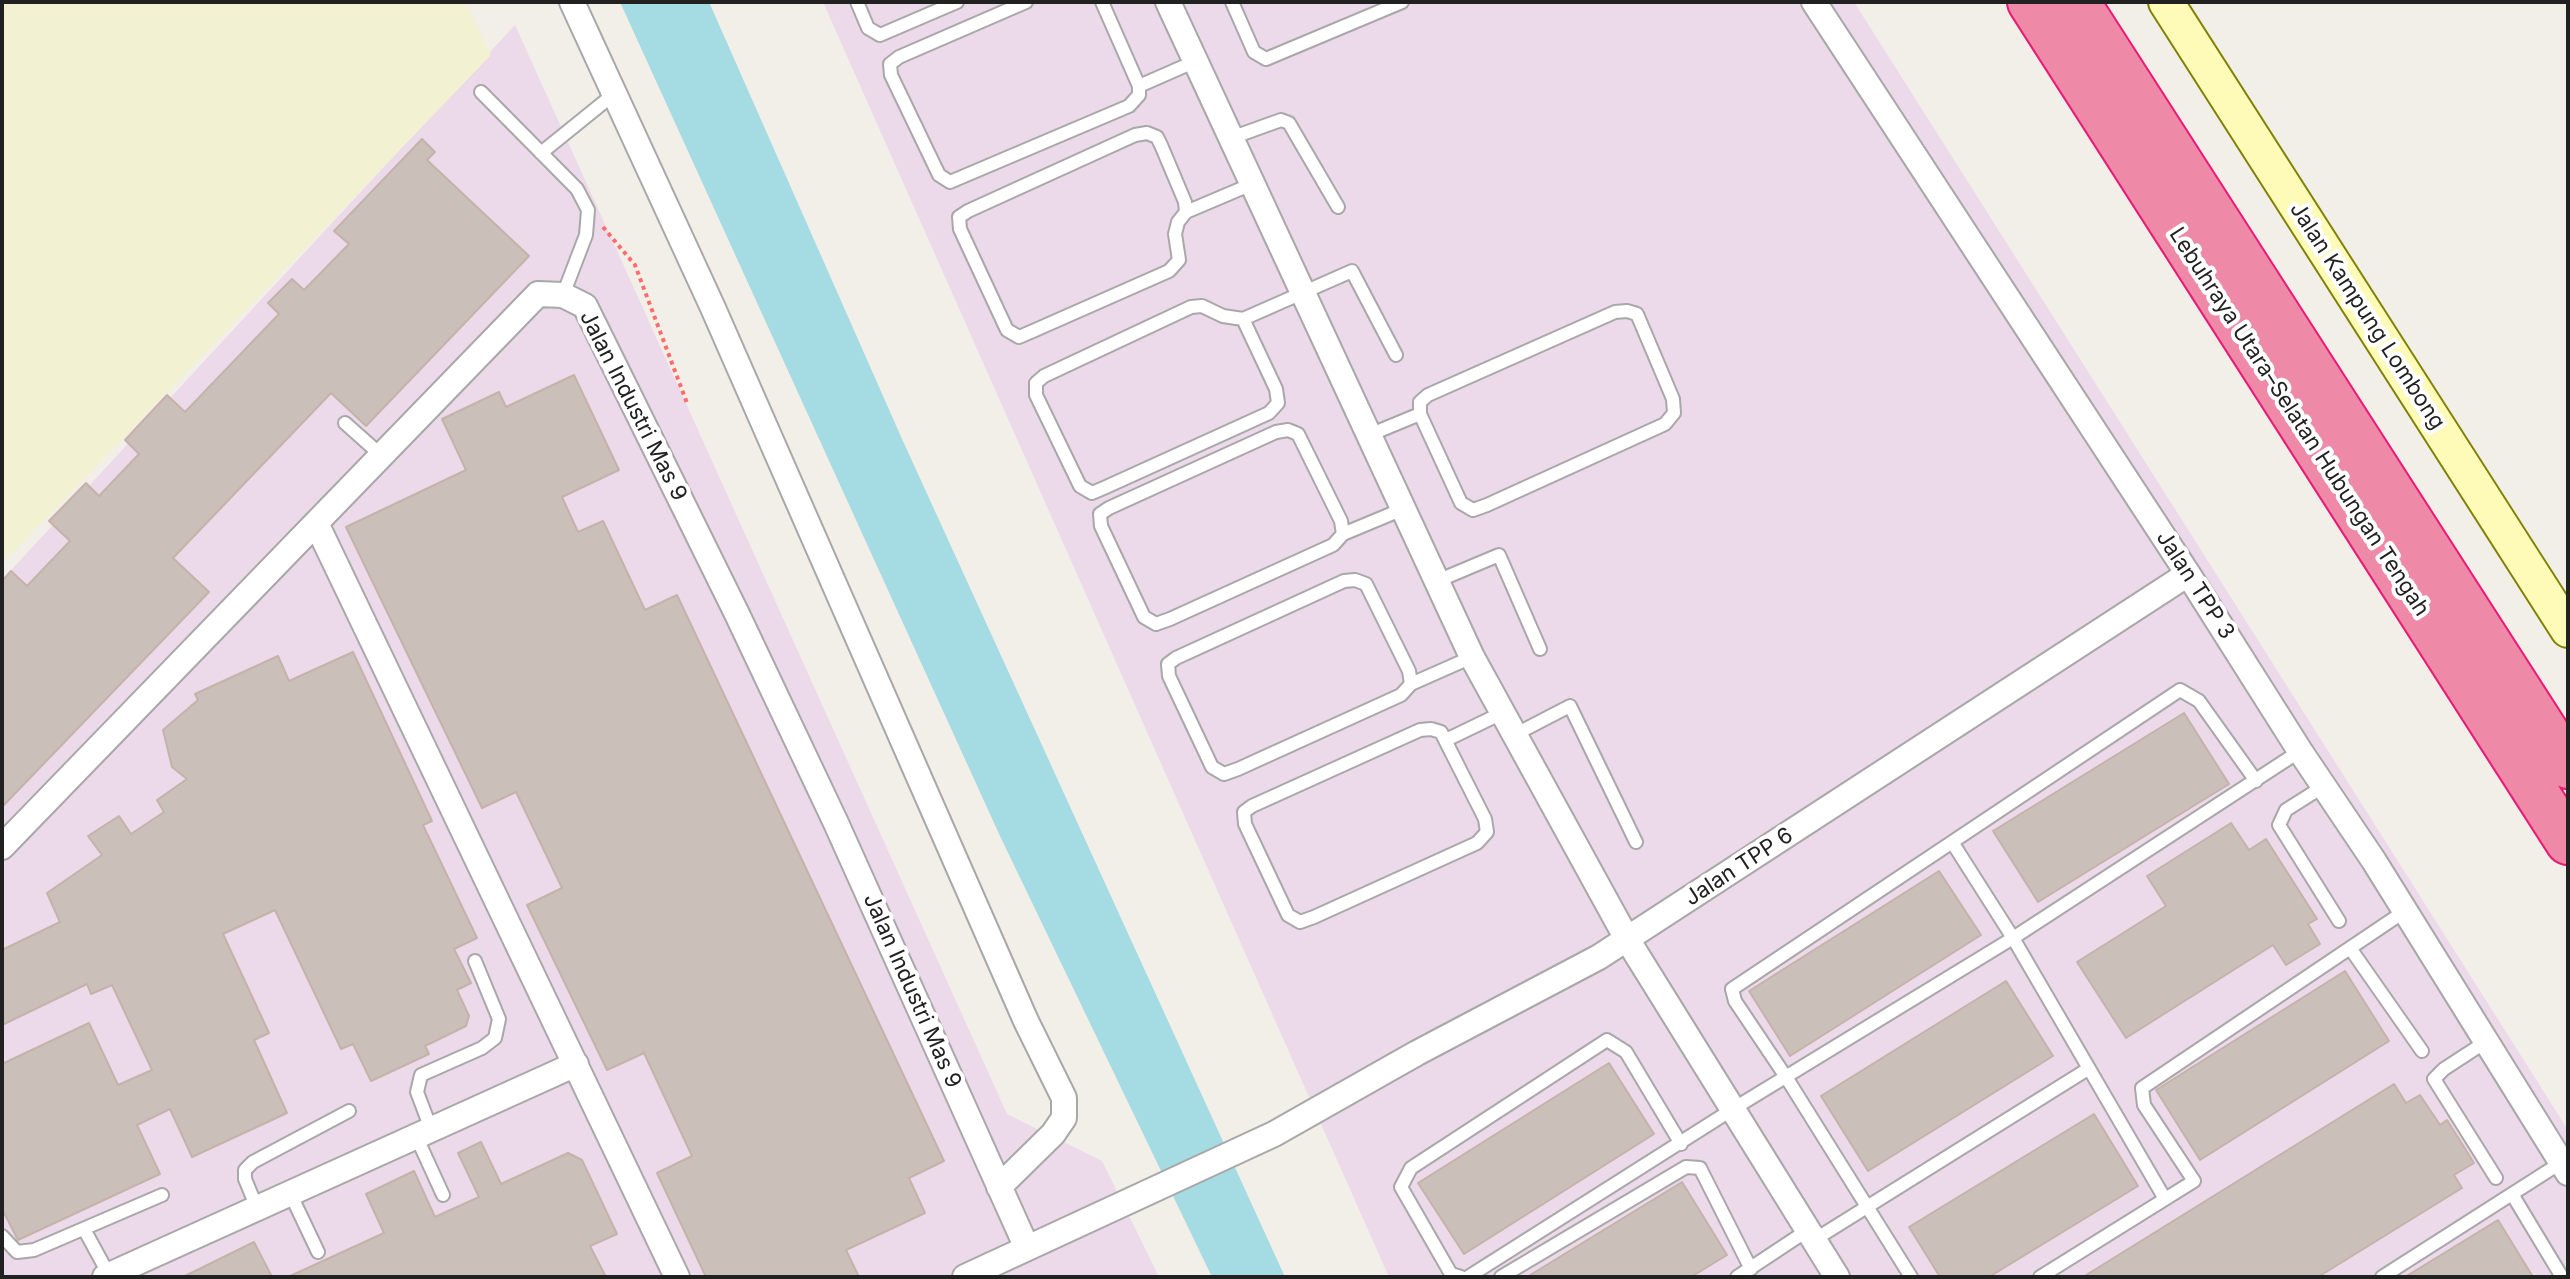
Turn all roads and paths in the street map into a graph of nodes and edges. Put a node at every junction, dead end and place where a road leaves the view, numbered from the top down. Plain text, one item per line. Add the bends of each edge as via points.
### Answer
1 (572, 2) edge
2 (857, 2) edge
3 (957, 2) edge
4 (1026, 2) edge
5 (1102, 2) edge
6 (1168, 2) edge
7 (1232, 2) edge
8 (1402, 2) edge
9 (1814, 2) edge
10 (2030, 2) edge
11 (2077, 2) edge
12 (2166, 2) edge
13 (1196, 61) junction
14 (1139, 86) junction
15 (481, 92) dead end
16 (614, 94) junction
17 (1231, 138) junction
18 (541, 153) junction
19 (1252, 184) junction
20 (1338, 207) dead end
21 (588, 210) junction
22 (1186, 212) junction
23 (1302, 292) junction
24 (563, 295) junction
25 (1243, 319) junction
26 (1396, 355) dead end
27 (687, 403) dead end
28 (1420, 414) junction
29 (345, 423) dead end
30 (1369, 435) junction
31 (382, 456) junction
32 (1403, 509) junction
33 (316, 523) junction
34 (1343, 534) junction
35 (2188, 574) junction
36 (1437, 581) junction
37 (2568, 630) edge
38 (1540, 649) dead end
39 (1472, 657) junction
40 (1411, 684) junction
41 (1502, 713) junction
42 (1514, 735) junction
43 (1446, 740) junction
44 (2300, 751) junction
45 (2568, 766) edge
46 (2256, 781) junction
47 (2324, 786) junction
48 (1636, 842) dead end
49 (1952, 842) junction
50 (2568, 842) edge
51 (2, 847) edge
52 (2405, 911) junction
53 (2339, 921) dead end
54 (2013, 938) junction
55 (1627, 939) junction
56 (2350, 948) junction
57 (475, 961) dead end
58 (2487, 1041) junction
59 (2422, 1051) dead end
60 (576, 1064) junction
61 (2088, 1069) junction
62 (1786, 1077) junction
63 (1733, 1109) junction
64 (349, 1111) dead end
65 (424, 1133) junction
66 (1681, 1144) junction
67 (2565, 1167) edge
68 (2496, 1178) dead end
69 (999, 1187) junction
70 (290, 1193) junction
71 (2512, 1194) junction
72 (162, 1195) dead end
73 (443, 1195) dead end
74 (2165, 1199) junction
75 (1868, 1207) junction
76 (257, 1208) junction
77 (84, 1229) junction
78 (1811, 1235) junction
79 (2, 1236) edge
80 (1027, 1248) junction
81 (318, 1252) dead end
82 (1751, 1269) junction
83 (107, 1276) edge
84 (677, 1277) edge
85 (965, 1277) edge
86 (1461, 1277) edge
87 (1468, 1277) edge
88 (1501, 1277) edge
89 (1737, 1277) edge
90 (1837, 1277) edge
91 (1911, 1277) edge
92 (2040, 1277) edge
93 (2382, 1277) edge
94 (2562, 1277) edge

1 - 16 street
2 - 3 lane via 868,28 880,35
4 - 14 lane via 890,64 939,175 950,182 1129,106 1139,95
5 - 14 lane
6 - 13 street
7 - 8 lane via 1254,52 1266,59
9 - 35 street, Jalan TPP 3
10 - 50 highway, Lebuhraya Utara–Selatan Hubungan Tengah
11 - 45 highway, Lebuhraya Utara–Selatan Hubungan Tengah
12 - 37 street, Jalan Kampung Lombong
13 - 14 lane
13 - 17 street
15 - 18 lane
16 - 18 lane
16 - 69 street via 1064,1098 1064,1118 1053,1134
17 - 19 street
17 - 20 lane via 1281,120 1289,123
18 - 21 lane via 577,189
19 - 22 lane
19 - 23 street
21 - 24 lane via 586,235
21 - 27 path via 635,265
22 - 22 lane via 1175,234 1179,260 1169,271 1019,337 1007,330 959,217 1147,133 1161,145
23 - 25 lane
23 - 26 lane via 1352,271
23 - 30 street
24 - 31 street, Jalan Industri Mas 9 via 538,294
24 - 69 street, Jalan Industri Mas 9 via 585,306 730,600
25 - 25 lane via 1191,307 1036,383 1036,395 1080,486 1092,493 1269,413 1278,403 1276,389
28 - 28 lane via 1461,503 1473,510 1665,424 1674,413 1637,314 1627,311 1428,395 1420,402
28 - 30 lane
29 - 31 lane
30 - 32 street
31 - 33 street, Jalan Industri Mas 9
32 - 34 lane
32 - 36 street
33 - 51 street, Jalan Industri Mas 9
33 - 60 street
34 - 34 lane via 1298,434 1288,430 1100,514 1144,617 1156,624 1333,545
35 - 44 street, Jalan TPP 3
35 - 55 street, Jalan TPP 6
36 - 38 lane via 1499,555
36 - 39 street
39 - 40 lane
39 - 41 street
40 - 40 lane via 1401,695 1224,774 1212,767 1168,664 1355,580 1366,584
41 - 42 street
41 - 43 lane
42 - 48 lane via 1570,706
42 - 55 street
43 - 43 lane via 1441,732 1420,730 1244,812 1288,915 1300,922 1314,917 1477,843 1487,832
44 - 46 lane
44 - 47 street, Jalan TPP 3
46 - 49 lane via 2199,701 2180,690
46 - 54 lane
47 - 52 street, Jalan TPP 3
47 - 53 lane via 2286,810 2279,825
49 - 54 lane
49 - 62 lane via 1732,989
52 - 56 lane
52 - 58 street, Jalan TPP 3
54 - 61 lane
54 - 62 lane
55 - 63 street
55 - 80 street, Jalan TPP 6 via 1274,1134
56 - 59 lane
56 - 74 lane via 2142,1088 2144,1105 2194,1181
57 - 65 lane via 499,1019 495,1038 421,1075 417,1092
58 - 67 street, Jalan TPP 3
58 - 68 lane via 2434,1079
60 - 65 street
60 - 84 street
61 - 74 lane
61 - 75 lane
62 - 63 lane
62 - 75 lane
63 - 66 lane
63 - 78 street
64 - 76 lane via 245,1170
65 - 70 street
65 - 73 lane
66 - 86 lane via 1626,1052 1607,1040 1411,1168 1401,1187 1451,1274
66 - 87 lane
67 - 71 lane
69 - 80 street, Jalan Industri Mas 9
70 - 76 street
70 - 81 lane
71 - 93 lane
71 - 94 lane
72 - 77 lane
74 - 92 lane
75 - 78 lane
75 - 91 lane
76 - 83 street
77 - 79 lane via 17,1252
77 - 83 lane
78 - 82 lane
78 - 90 street
80 - 85 street, Jalan TPP 6
82 - 88 lane via 1700,1168 1686,1167
82 - 89 lane

